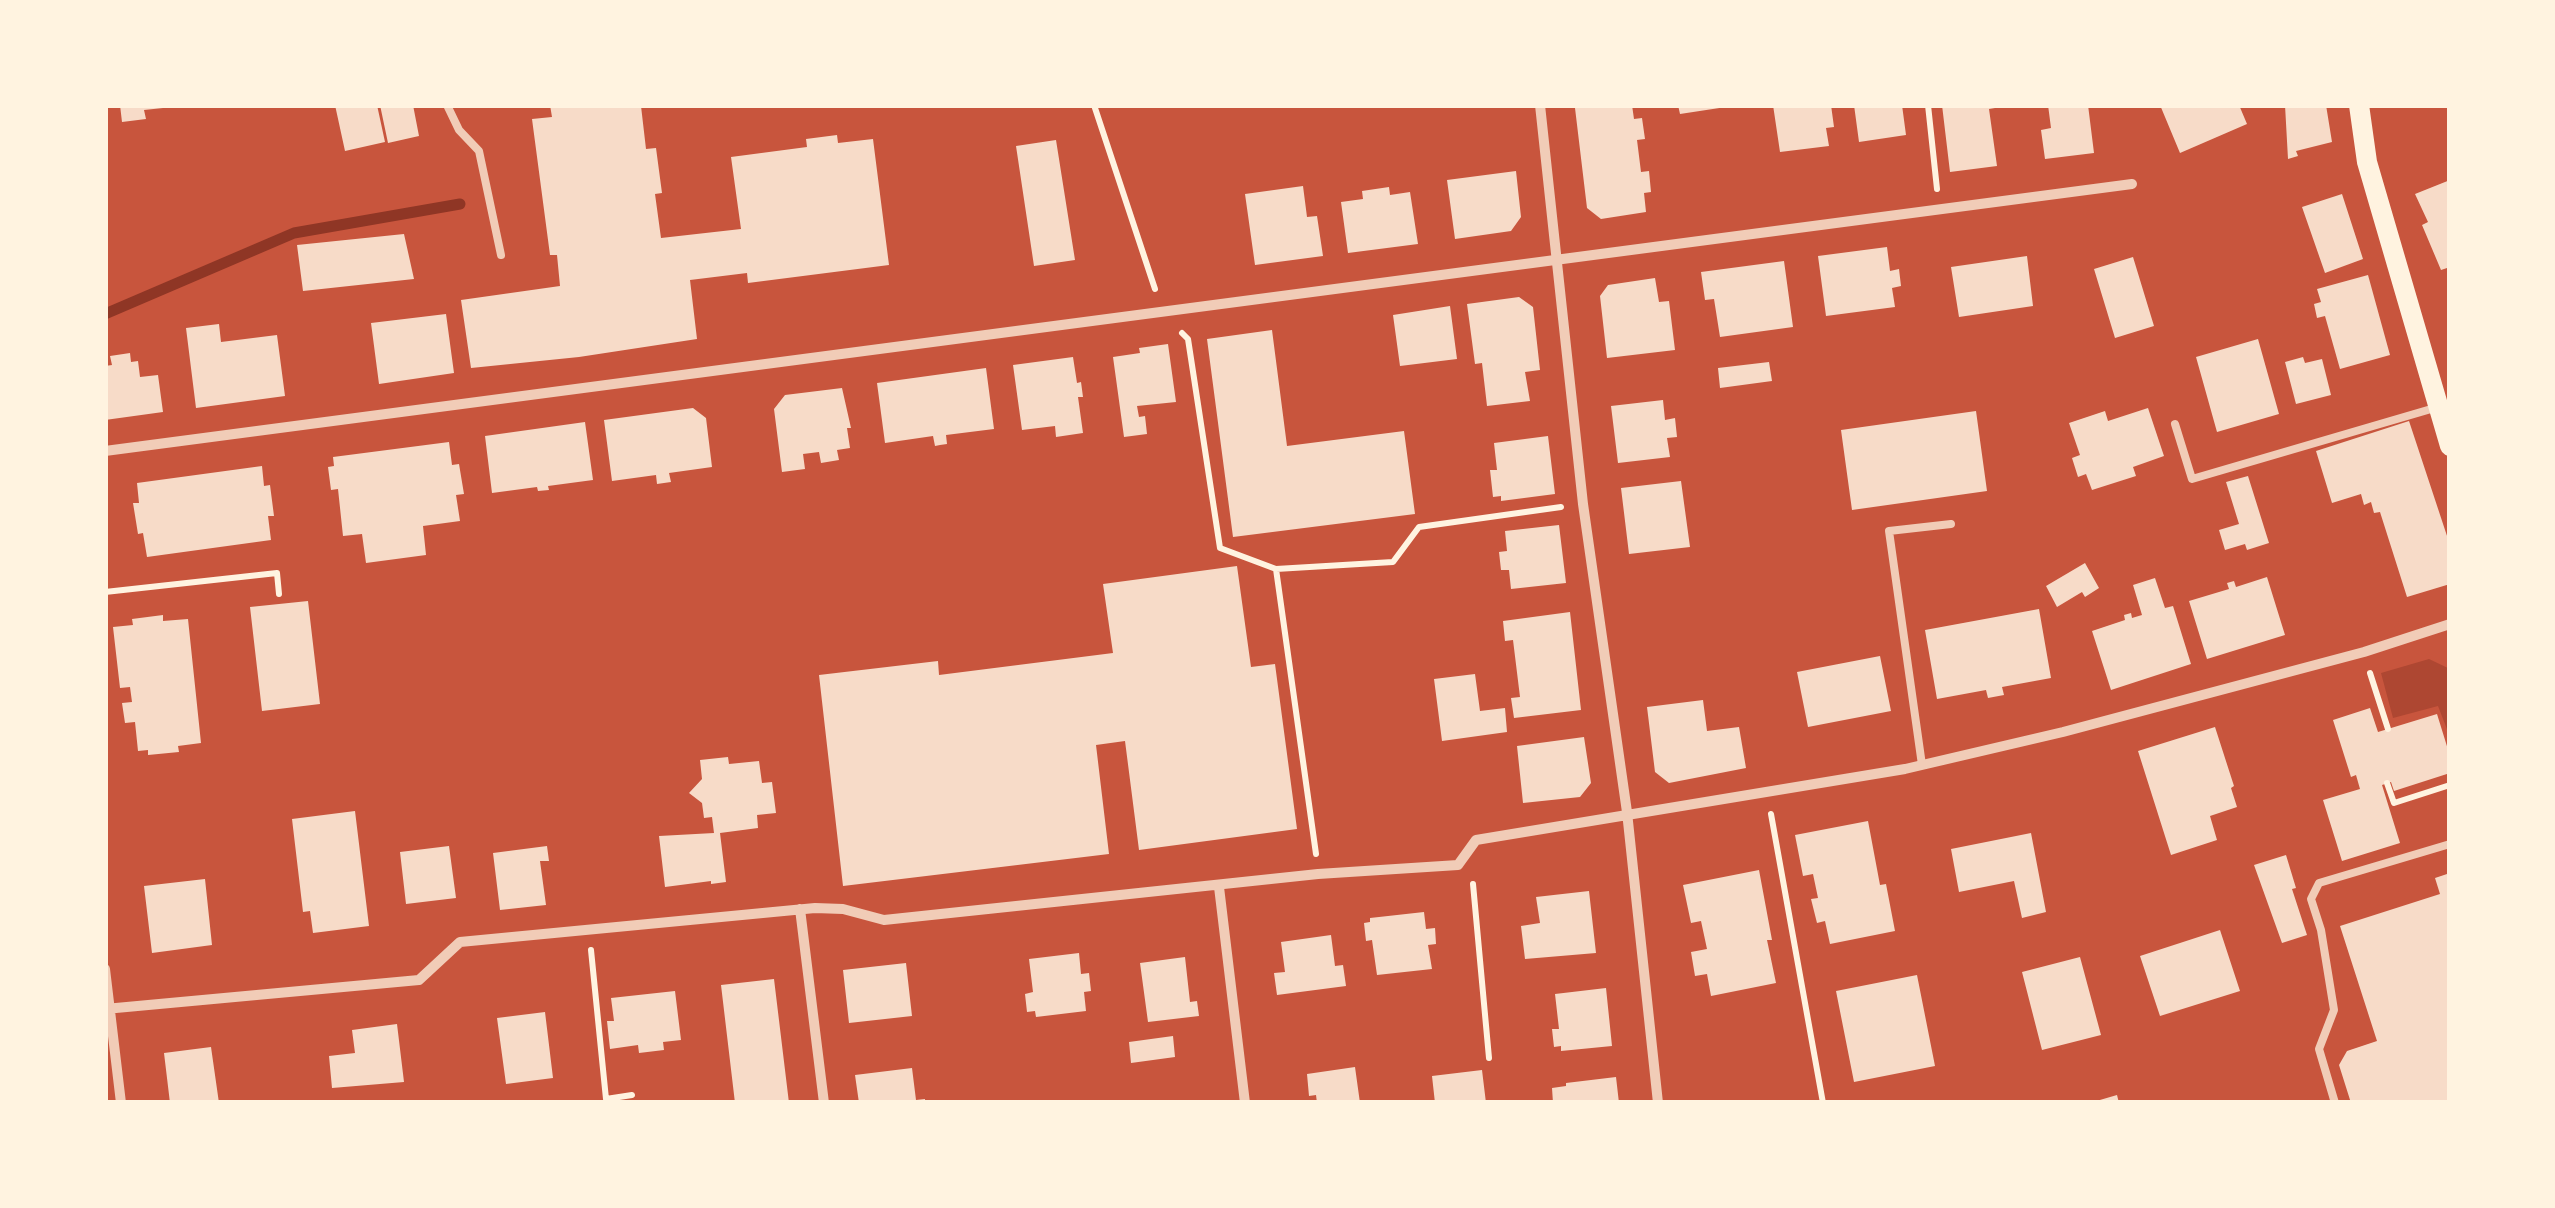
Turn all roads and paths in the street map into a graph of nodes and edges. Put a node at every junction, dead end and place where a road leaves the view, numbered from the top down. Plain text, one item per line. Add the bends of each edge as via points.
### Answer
1 (447, 105) edge
2 (1094, 105) edge
3 (1540, 105) edge
4 (1928, 105) edge
5 (2359, 105) edge
6 (2132, 184) dead end
7 (1939, 210) junction
8 (501, 256) dead end
9 (1556, 262) junction
10 (1162, 310) junction
11 (2438, 407) junction
12 (2175, 424) dead end
13 (2450, 446) edge
14 (105, 451) edge
15 (1584, 504) junction
16 (1951, 524) dead end
17 (1276, 569) junction
18 (105, 592) edge
19 (279, 594) dead end
20 (2450, 624) edge
21 (2364, 652) junction
22 (2388, 729) dead end
23 (1922, 765) junction
24 (2387, 783) dead end
25 (2450, 785) edge
26 (1767, 790) junction
27 (1628, 812) junction
28 (2450, 844) edge
29 (1470, 848) junction
30 (1318, 874) junction
31 (1218, 887) junction
32 (800, 908) junction
33 (588, 929) junction
34 (105, 969) edge
35 (107, 1009) edge
36 (1490, 1058) dead end
37 (632, 1095) dead end
38 (121, 1103) edge
39 (824, 1103) edge
40 (1245, 1103) edge
41 (1658, 1103) edge
42 (1824, 1103) edge
43 (2335, 1103) edge

1 - 8 lane via 479,151
2 - 10 path
3 - 9 street
4 - 7 path
5 - 11 main road via 2367,162
6 - 7 street
7 - 9 street
9 - 10 street
9 - 15 street
10 - 14 street
10 - 17 path via 1188,340 1220,548
11 - 12 lane via 2192,479
11 - 13 main road
15 - 17 path via 1419,528 1393,562
15 - 27 street
16 - 23 lane via 1889,531
17 - 30 path
18 - 19 path via 278,573
20 - 21 street
21 - 22 path
21 - 23 street
23 - 26 street
24 - 25 path via 2394,802
26 - 27 street
26 - 42 path
27 - 29 street via 1476,840
27 - 41 street
28 - 43 lane via 2319,883 2311,899 2334,1010 2319,1050
29 - 30 street via 1458,864
29 - 36 path
30 - 31 street
31 - 32 street via 884,920 843,908
31 - 40 street
32 - 33 street
32 - 39 street
33 - 35 street via 460,942 420,980
33 - 37 path via 606,1099
34 - 35 street
35 - 38 street

